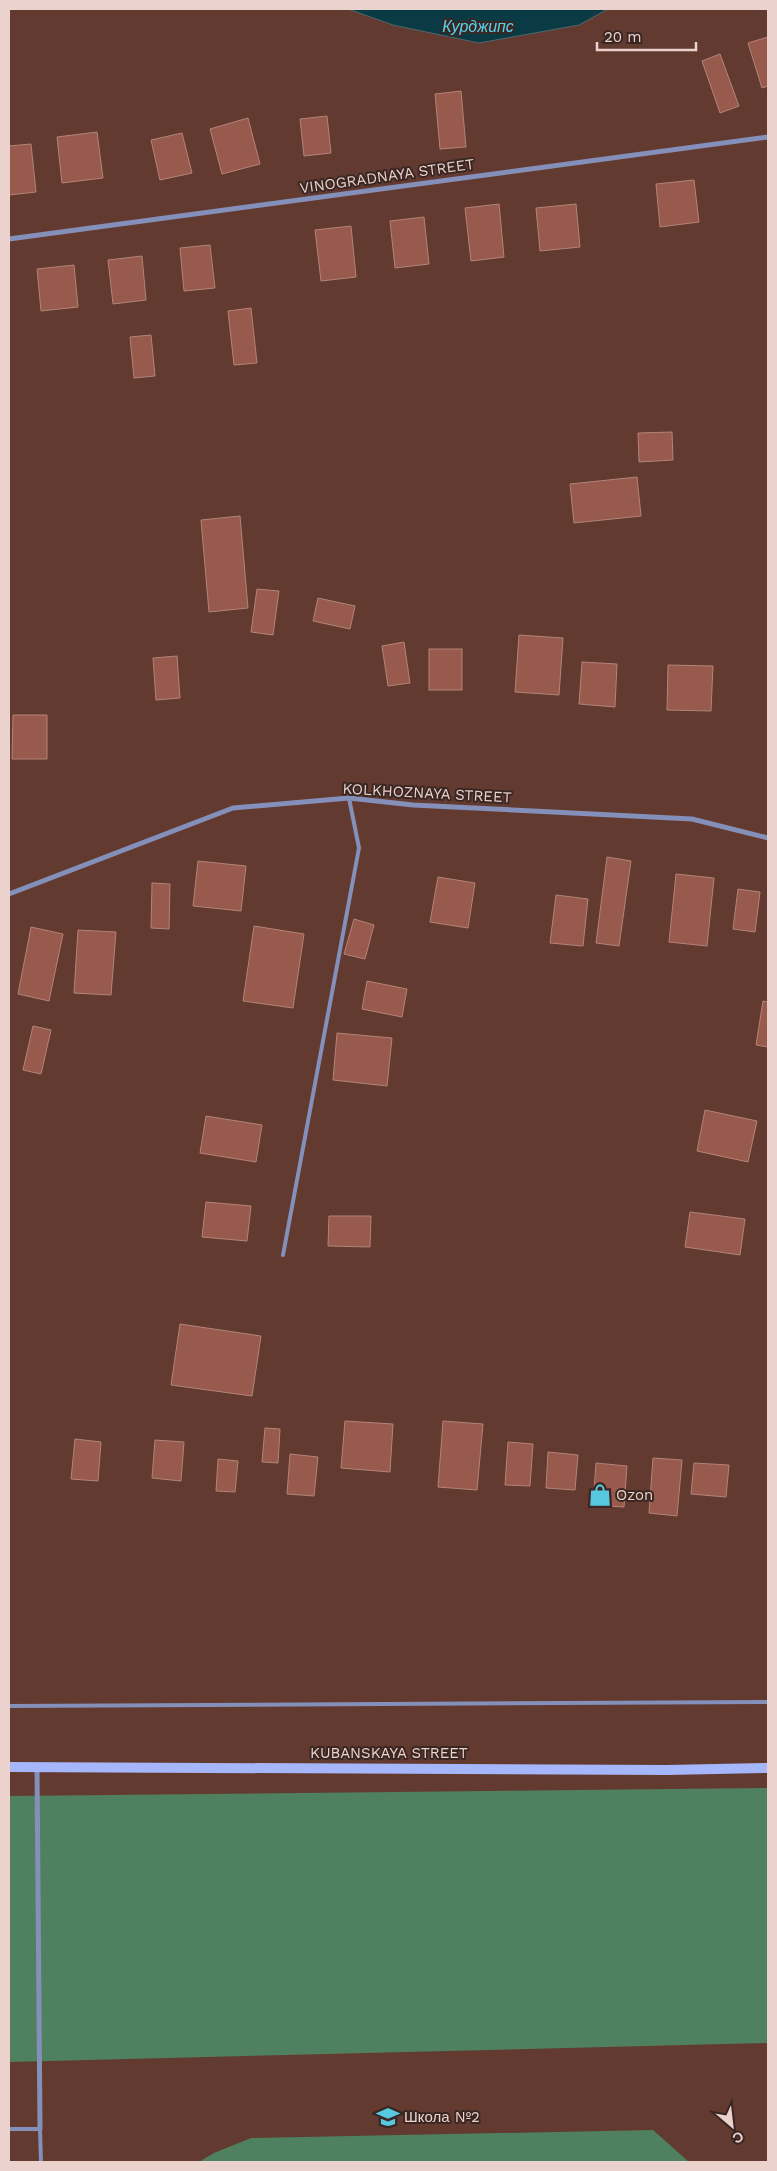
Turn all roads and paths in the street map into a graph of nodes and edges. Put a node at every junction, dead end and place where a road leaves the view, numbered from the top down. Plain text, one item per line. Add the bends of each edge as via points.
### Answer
1 (768, 137) edge
2 (9, 239) edge
3 (349, 798) junction
4 (768, 838) edge
5 (9, 894) edge
6 (283, 1255) dead end
7 (768, 1702) edge
8 (9, 1706) edge
9 (37, 1766) junction
10 (9, 1767) edge
11 (768, 1768) edge
12 (9, 2129) edge
13 (40, 2129) junction
14 (41, 2162) edge

1 - 2 street, VINOGRADNAYA STREET
3 - 4 street, KOLKHOZNAYA STREET via 413,805 692,819
3 - 5 street, KOLKHOZNAYA STREET via 233,808
3 - 6 lane via 359,848
7 - 8 lane
9 - 10 main road, KUBANSKAYA STREET
9 - 11 main road, KUBANSKAYA STREET
9 - 13 street
12 - 13 lane
13 - 14 lane

